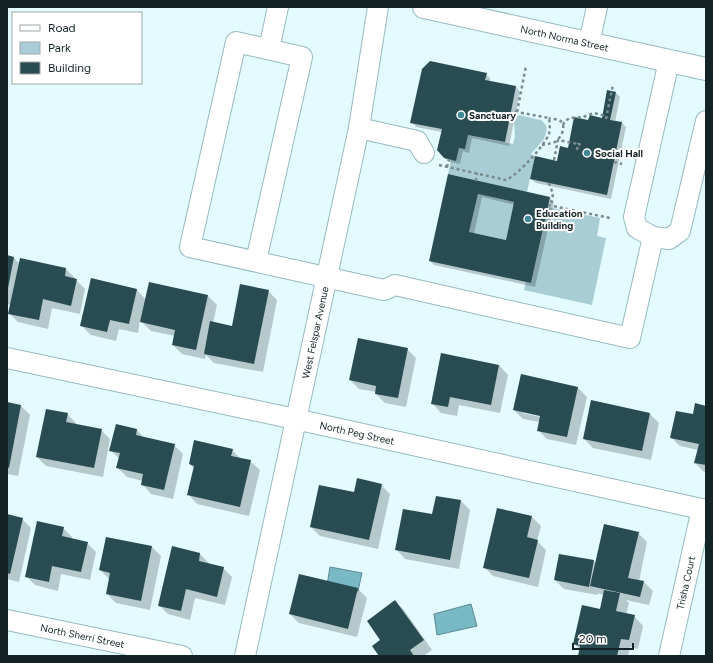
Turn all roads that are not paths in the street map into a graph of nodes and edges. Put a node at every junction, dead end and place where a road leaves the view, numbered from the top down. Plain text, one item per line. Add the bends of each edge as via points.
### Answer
1 (278, 7) edge
2 (378, 7) edge
3 (424, 7) edge
4 (597, 7) edge
5 (589, 43) junction
6 (269, 49) junction
7 (669, 61) junction
8 (706, 69) edge
9 (706, 121) edge
10 (359, 128) junction
11 (424, 153) dead end
12 (653, 237) junction
13 (256, 261) junction
14 (326, 277) junction
15 (7, 358) edge
16 (295, 419) junction
17 (704, 509) edge
18 (7, 620) edge
19 (182, 656) edge
20 (244, 656) edge
21 (669, 656) edge

1 - 6 street
2 - 10 street, West Felspar Avenue
3 - 5 main road, North Norma Street
4 - 5 street
5 - 7 main road, North Norma Street
6 - 13 street via 302,57
6 - 13 street via 236,42 190,247
7 - 8 main road, North Norma Street
7 - 12 street via 634,217 637,228
9 - 12 street via 680,231 669,239
10 - 11 street via 417,142
10 - 14 street, West Felspar Avenue
12 - 14 street via 630,338 395,286 384,290
13 - 14 street
14 - 16 street, West Felspar Avenue
15 - 16 street, North Peg Street
16 - 17 street, North Peg Street
16 - 20 street, West Felspar Avenue
17 - 21 street, Trisha Court
18 - 19 street, North Sherri Street

